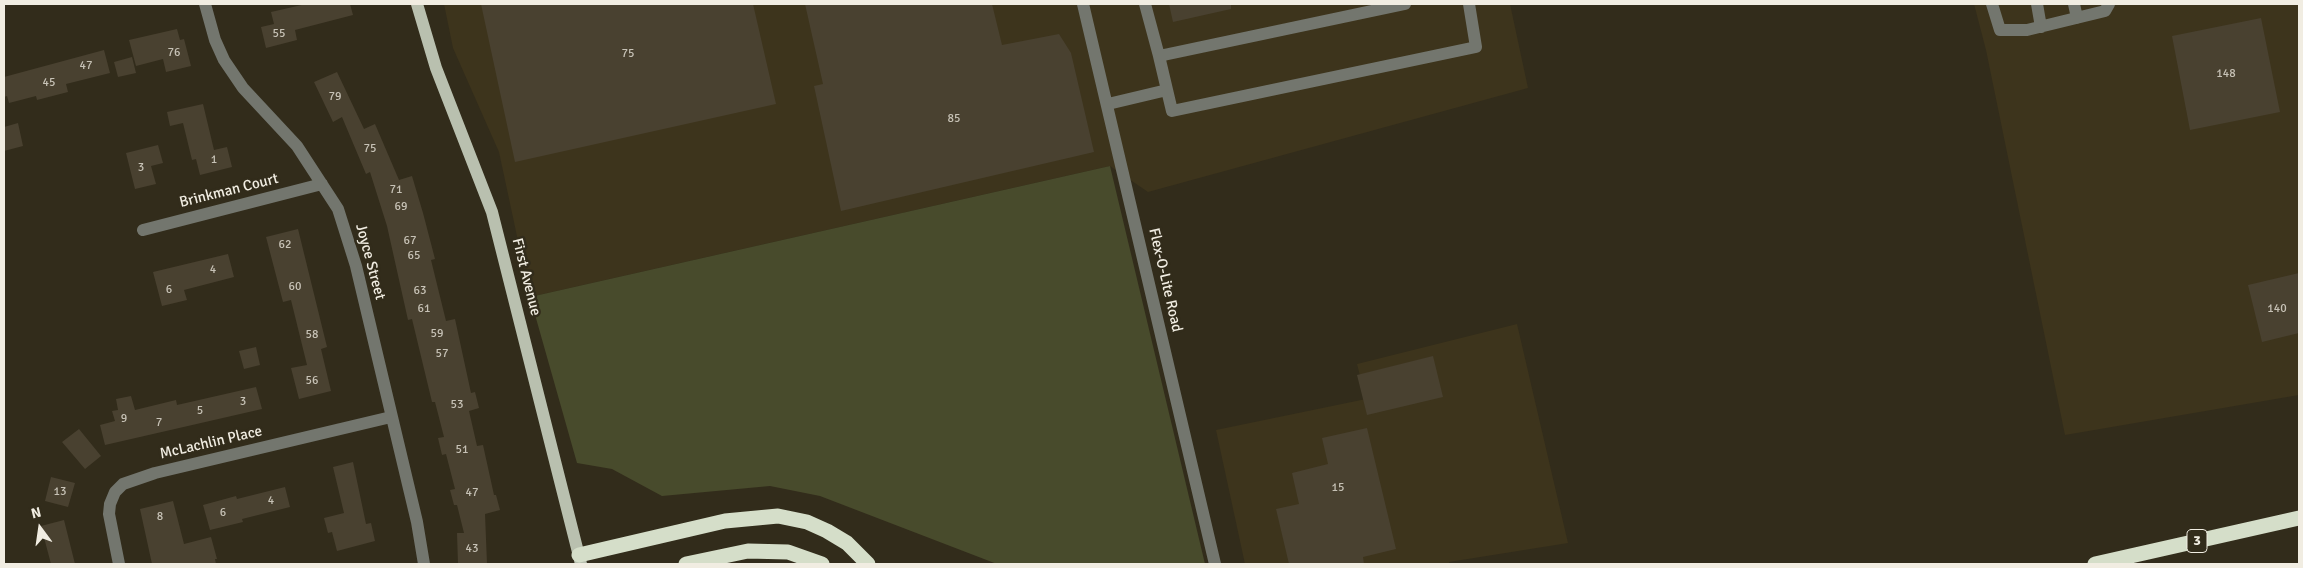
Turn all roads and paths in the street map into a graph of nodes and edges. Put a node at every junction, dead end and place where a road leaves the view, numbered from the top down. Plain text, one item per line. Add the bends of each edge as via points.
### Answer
1 (205, 4) edge
2 (417, 4) edge
3 (1083, 4) edge
4 (1146, 4) edge
5 (1405, 4) edge
6 (1469, 4) edge
7 (1992, 4) edge
8 (2036, 4) edge
9 (2074, 4) edge
10 (2108, 4) edge
11 (2077, 18) junction
12 (2041, 27) junction
13 (1159, 56) junction
14 (1167, 90) junction
15 (1108, 104) junction
16 (322, 184) junction
17 (143, 230) dead end
18 (391, 417) junction
19 (2299, 518) edge
20 (773, 552) junction
21 (580, 560) edge
22 (119, 564) edge
23 (424, 564) edge
24 (686, 564) edge
25 (725, 564) edge
26 (822, 564) edge
27 (868, 564) edge
28 (1215, 564) edge
29 (2095, 564) edge

1 - 16 street, Joyce Street via 224,60 243,88 296,146
2 - 21 main road, First Avenue via 436,68 492,212
3 - 15 street, Flex-O-Lite Road
4 - 13 street
5 - 13 street
6 - 14 street via 1476,47 1172,111
7 - 12 street via 2000,30
8 - 12 street
9 - 11 street
10 - 11 street via 2105,11
11 - 12 street
13 - 14 street
14 - 15 street
15 - 28 street, Flex-O-Lite Road
16 - 17 street, Brinkman Court
16 - 18 street, Joyce Street via 338,209 348,237
18 - 22 street, McLachlin Place via 155,473 123,484 115,492 109,514
18 - 23 street, Joyce Street via 418,522
19 - 29 highway, 3
20 - 24 highway via 739,553
20 - 25 highway
20 - 26 highway via 788,552
21 - 27 highway via 725,520 778,516 807,522 827,531 847,543

